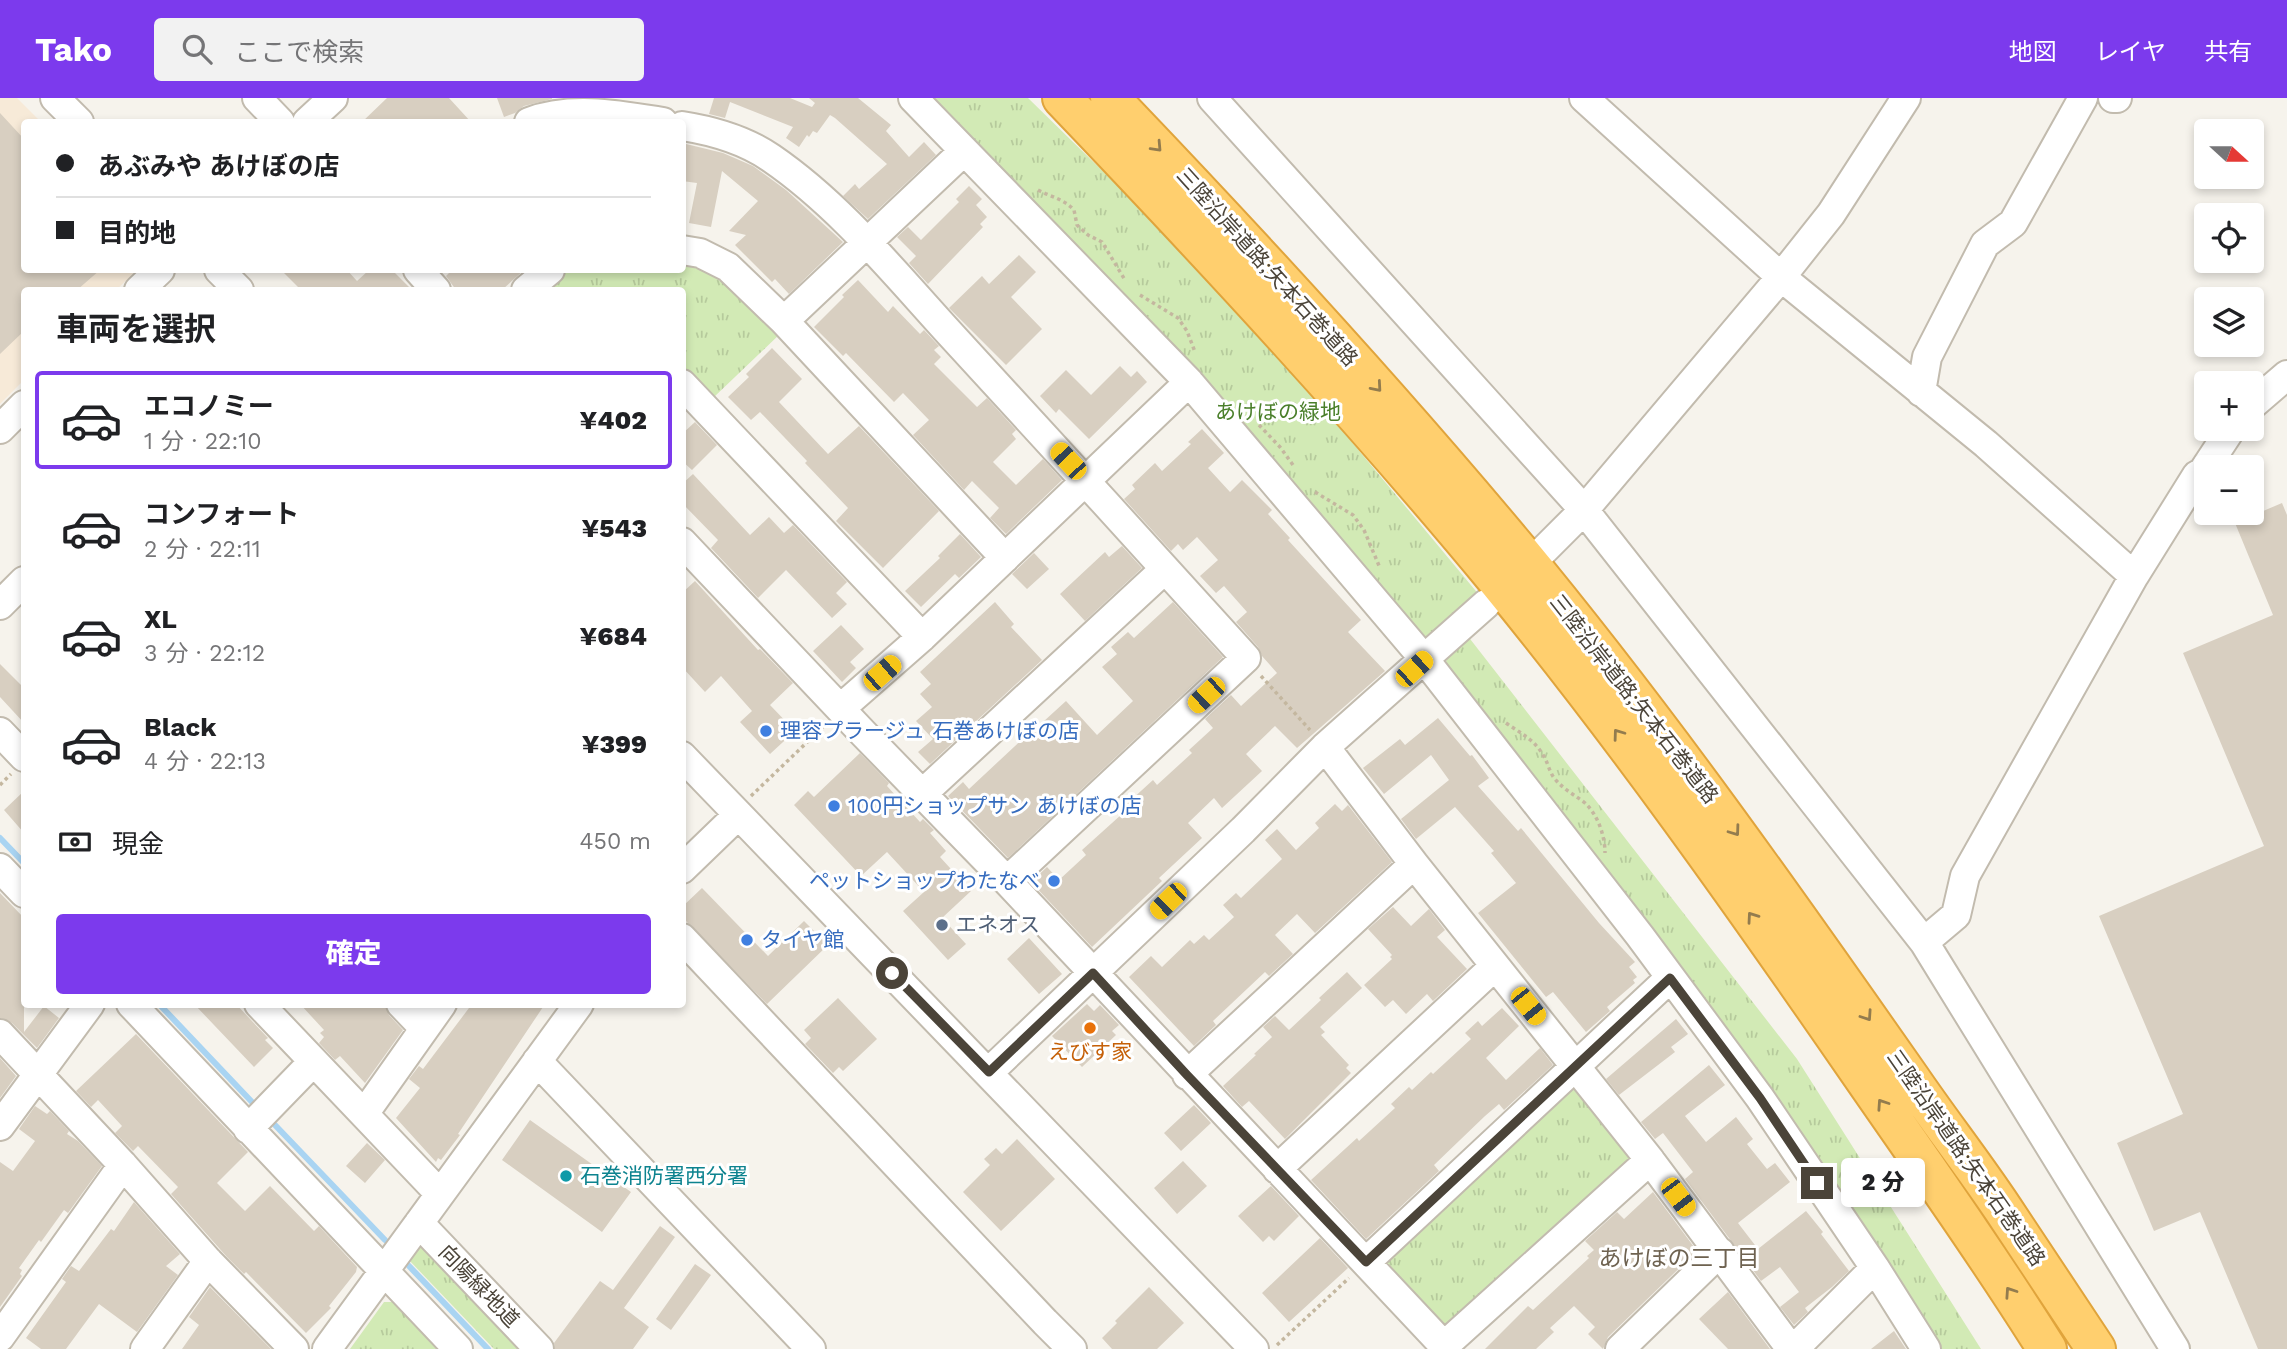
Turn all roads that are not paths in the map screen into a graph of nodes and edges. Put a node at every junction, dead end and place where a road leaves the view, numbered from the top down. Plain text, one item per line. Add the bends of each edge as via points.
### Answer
1 (55, 98) edge
2 (257, 98) edge
3 (333, 98) edge
4 (913, 98) edge
5 (1062, 98) edge
6 (1110, 98) edge
7 (1212, 98) edge
8 (1584, 98) edge
9 (1906, 98) edge
10 (2083, 98) edge
11 (76, 119) edge
12 (277, 119) edge
13 (310, 119) edge
14 (537, 119) edge
15 (635, 119) edge
16 (686, 127) edge
17 (964, 151) junction
18 (866, 243) junction
19 (686, 251) edge
20 (157, 273) edge
21 (222, 273) edge
22 (421, 273) edge
23 (546, 273) edge
24 (1781, 277) junction
25 (142, 287) edge
26 (236, 287) edge
27 (433, 287) edge
28 (530, 287) edge
29 (784, 321) junction
30 (2287, 375) edge
31 (1189, 382) junction
32 (686, 388) edge
33 (1921, 392) junction
34 (2264, 395) edge
35 (21, 408) edge
36 (0, 429) edge
37 (2223, 441) edge
38 (1086, 481) junction
39 (1584, 510) junction
40 (686, 546) edge
41 (1543, 551) dead end
42 (1005, 558) junction
43 (1165, 569) junction
44 (2134, 576) junction
45 (21, 584) edge
46 (1486, 604) dead end
47 (0, 605) edge
48 (922, 637) junction
49 (1425, 660) junction
50 (841, 708) junction
51 (0, 732) edge
52 (1325, 747) junction
53 (21, 754) edge
54 (686, 759) edge
55 (922, 794) junction
56 (744, 806) junction
57 (1414, 864) junction
58 (686, 865) edge
59 (0, 868) edge
60 (1007, 881) junction
61 (21, 890) edge
62 (686, 942) edge
63 (1924, 942) junction
64 (1495, 966) junction
65 (1093, 973) junction
66 (1670, 978) junction
67 (87, 1008) edge
68 (135, 1008) edge
69 (263, 1008) edge
70 (405, 1008) edge
71 (439, 1008) edge
72 (576, 1008) edge
73 (424, 1028) junction
74 (0, 1034) edge
75 (537, 1061) junction
76 (313, 1062) junction
77 (1576, 1066) junction
78 (989, 1072) junction
79 (38, 1074) junction
80 (1187, 1075) junction
81 (364, 1114) junction
82 (0, 1126) edge
83 (248, 1129) junction
84 (1650, 1160) junction
85 (124, 1165) junction
86 (1277, 1169) junction
87 (440, 1194) junction
88 (419, 1223) junction
89 (1720, 1252) junction
90 (208, 1261) junction
91 (1366, 1262) junction
92 (1875, 1268) junction
93 (384, 1271) junction
94 (0, 1336) edge
95 (1265, 1347) edge
96 (1446, 1348) edge
97 (145, 1349) edge
98 (294, 1349) edge
99 (327, 1349) edge
100 (458, 1349) edge
101 (539, 1349) edge
102 (811, 1349) edge
103 (1072, 1349) edge
104 (1620, 1349) edge
105 (1792, 1349) edge
106 (1926, 1349) edge
107 (2047, 1349) edge
108 (2096, 1349) edge
109 (2175, 1349) edge

1 - 11 street
2 - 12 street
3 - 13 street
4 - 17 street
107 -> 5 highway, 三陸沿岸道路;矢本石巻道路 via 1805,992 1608,721 1496,580 1352,412
6 -> 108 highway, 三陸沿岸道路;矢本石巻道路 via 1386,398 1636,698 1836,971
7 - 39 street
8 - 24 street
9 - 24 street via 1831,215
10 - 33 street via 2013,223 1985,244 1927,357
14 - 15 street via 578,113
16 - 18 street via 737,140 769,157 813,188
17 - 18 street
17 - 31 street
18 - 29 street
18 - 38 street
19 - 29 street via 728,267
20 - 25 street
21 - 26 street
22 - 27 street
23 - 28 street
24 - 33 street
24 - 39 street
29 - 42 street
30 - 34 street
31 - 38 street
31 - 49 street
32 - 48 street
33 - 44 street
35 - 36 street
37 - 44 street
38 - 42 street
38 - 43 street
39 - 41 street
39 - 63 street
40 - 50 street
42 - 48 street
43 - 55 street
43 - 60 street via 1246,658
44 - 63 street via 1965,876 1956,915
45 - 47 street
46 - 49 street
48 - 50 street
49 - 52 street
49 - 66 street
50 - 55 street
51 - 53 street
52 - 57 street
52 - 65 street
54 - 56 street
55 - 60 street
56 - 58 street
56 - 78 street
57 - 64 street
57 - 80 street
59 - 61 street
60 - 65 street
62 - 103 street
63 - 109 street
64 - 77 street
64 - 86 street
65 - 78 street
65 - 80 street
66 - 77 street
66 - 92 street via 1760,1098
67 - 79 street
68 - 83 street
69 - 76 street
70 - 73 street
71 - 73 street
72 - 75 street
73 - 81 street
74 - 79 street
75 - 87 street
75 - 102 street
76 - 81 street
76 - 83 street
77 - 84 street
77 - 91 street
78 - 95 street
79 - 82 street
79 - 85 street
80 - 86 street
81 - 87 street
83 - 93 street
84 - 89 street
84 - 96 street
85 - 90 street
85 - 94 street
86 - 91 street
87 - 88 street
88 - 93 street
88 - 101 street, 向陽緑地道
89 - 104 street
89 - 105 street
90 - 97 street
90 - 98 street
91 - 96 street
92 - 105 street
92 - 106 street
93 - 99 street
93 - 100 street

